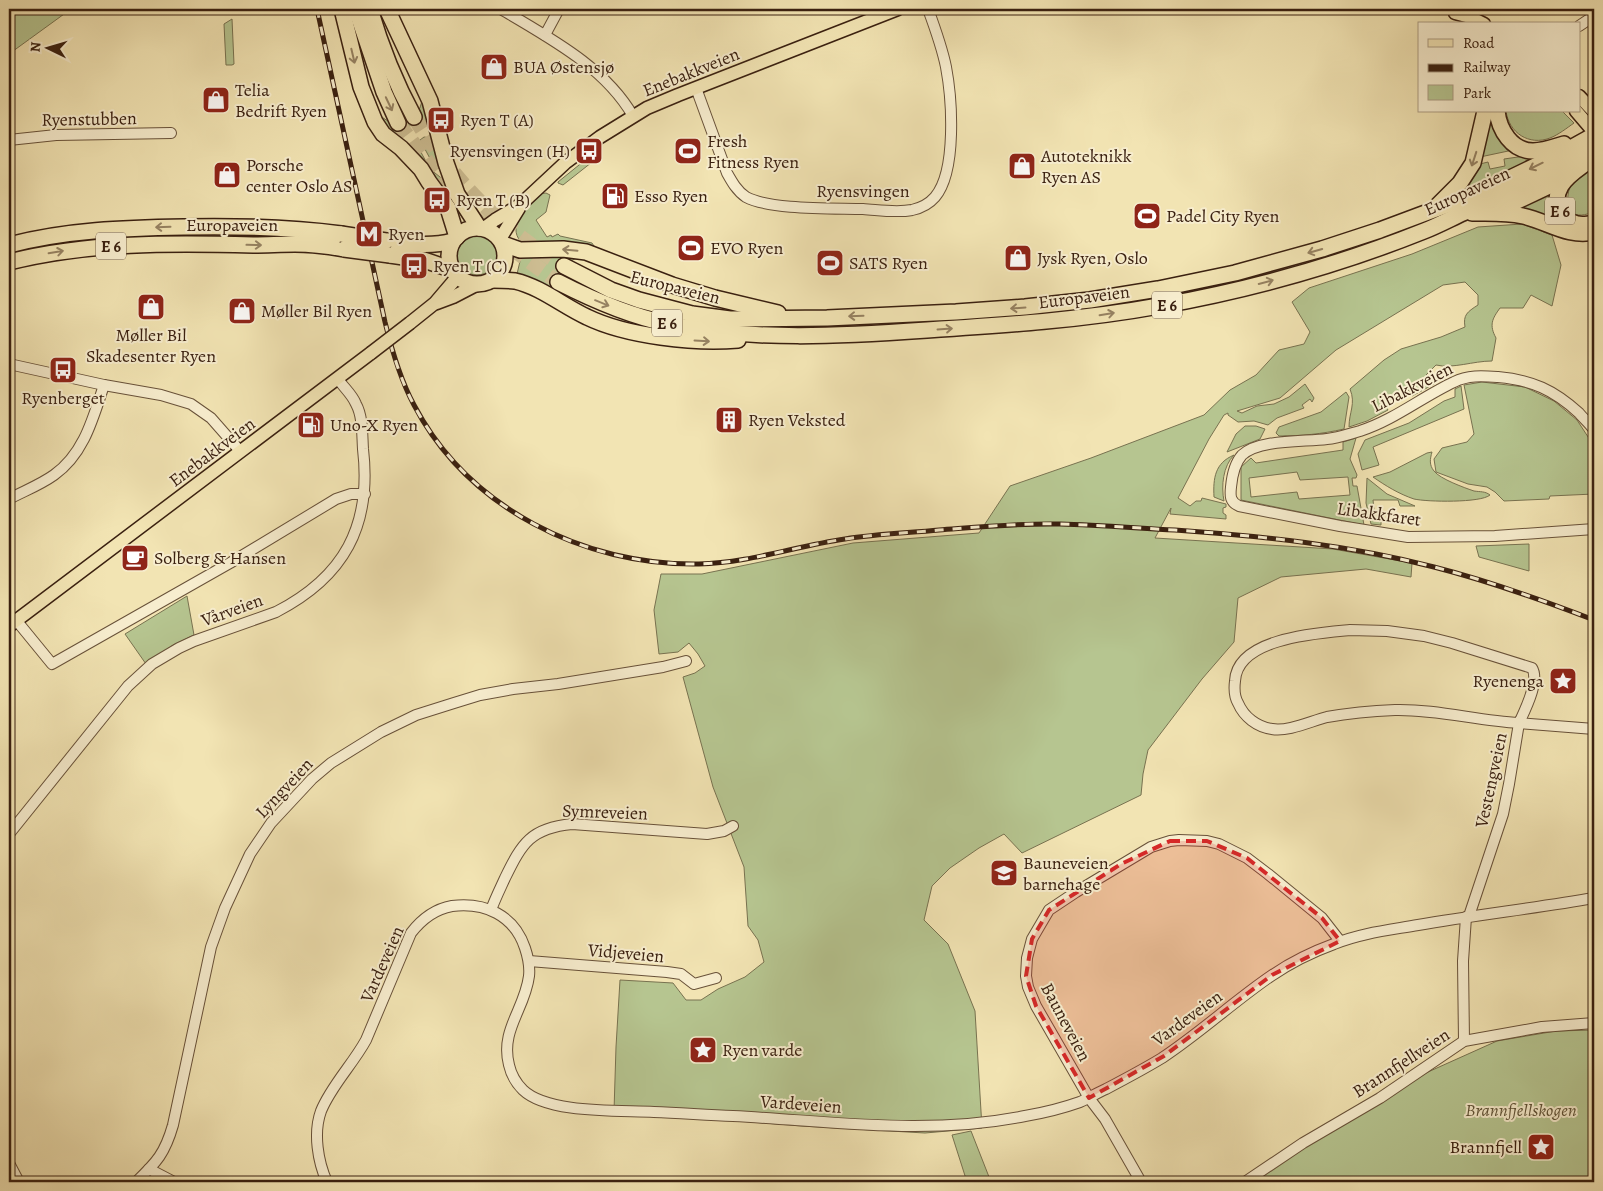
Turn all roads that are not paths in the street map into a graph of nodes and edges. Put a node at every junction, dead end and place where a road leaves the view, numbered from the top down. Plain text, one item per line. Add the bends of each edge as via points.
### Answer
1 (342, 9) edge
2 (356, 9) edge
3 (370, 9) edge
4 (388, 9) edge
5 (501, 9) edge
6 (559, 9) edge
7 (928, 9) edge
8 (892, 10) edge
9 (1451, 11) edge
10 (1594, 16) edge
11 (1465, 22) edge
12 (1480, 22) edge
13 (1580, 25) edge
14 (545, 35) junction
15 (696, 88) junction
16 (1580, 97) edge
17 (1484, 112) edge
18 (1497, 112) edge
19 (1577, 112) edge
20 (1594, 112) edge
21 (633, 116) junction
22 (414, 117) tunnel mouth
23 (398, 123) tunnel mouth
24 (171, 133) dead end
25 (1594, 134) edge
26 (9, 140) edge
27 (1594, 149) edge
28 (1594, 156) edge
29 (1569, 176) junction
30 (520, 205) junction
31 (1434, 209) junction
32 (1492, 213) junction
33 (1462, 214) junction
34 (1594, 223) edge
35 (481, 228) junction
36 (1594, 232) edge
37 (455, 239) junction
38 (342, 241) junction
39 (502, 242) junction
40 (9, 245) edge
41 (388, 248) junction
42 (9, 262) edge
43 (564, 266) tunnel mouth
44 (456, 273) junction
45 (485, 282) junction
46 (558, 282) tunnel mouth
47 (435, 303) junction
48 (796, 318) junction
49 (784, 335) junction
50 (9, 364) edge
51 (338, 379) junction
52 (104, 385) junction
53 (1594, 430) edge
54 (240, 452) junction
55 (1237, 464) joint
56 (365, 494) junction
57 (9, 499) edge
58 (1594, 529) edge
59 (12, 623) edge
60 (686, 661) dead end
61 (1519, 723) junction
62 (1594, 729) edge
63 (733, 826) dead end
64 (9, 834) edge
65 (1594, 898) edge
66 (491, 910) junction
67 (1467, 916) junction
68 (1340, 941) junction
69 (529, 961) junction
70 (716, 978) dead end
71 (1594, 1023) edge
72 (1464, 1041) junction
73 (1089, 1098) junction
74 (9, 1163) edge
75 (149, 1169) junction
76 (19, 1182) edge
77 (136, 1182) edge
78 (174, 1182) edge
79 (327, 1182) edge
80 (1141, 1182) edge
81 (1245, 1182) edge

1 -> 37 highway via 369,110 383,134 421,169 444,201
2 -> 23 highway
3 - 22 highway via 392,74
4 - 35 highway, E 6 via 430,101 457,194
5 - 14 street
6 - 14 street
7 - 15 street, Ryensvingen via 946,69 951,136 947,169 940,190 931,202 913,210 824,208 766,203 745,196 727,174
8 - 15 main road, Enebakkveien
9 - 11 main road
9 - 12 main road
10 - 13 street
14 - 21 street via 602,78
15 - 21 main road, Enebakkveien
16 - 20 main road
17 -> 31 highway, E 6 via 1470,170
18 - 25 highway via 1500,126 1509,140 1525,150 1548,149
19 - 25 main road
21 - 30 main road, Enebakkveien via 571,159
24 - 26 street, Ryenstubben
25 -> 31 highway, Europaveien / E 6 via 1496,185
27 - 33 highway, Europaveien / E 6
28 - 29 highway, E 6
29 - 32 highway, E 6
29 - 34 highway, E 6 via 1557,196 1561,213 1575,224
30 - 35 main road, Enebakkveien
30 - 39 main road, Enebakkveien
31 -> 48 highway, Europaveien / E 6 via 1322,249 1235,273 1158,289 1025,307
32 - 33 highway, E 6
32 - 36 highway, E 6 via 1524,216 1578,234
49 -> 33 highway, Europaveien / E 6 via 897,332 1026,323 1160,306 1329,265
35 - 37 highway, E 6 via 467,230
35 - 39 highway, E 6 via 496,234
37 - 41 highway, Europaveien / E 6 via 437,245
37 - 44 highway via 450,259
38 -> 40 highway, Europaveien / E 6 via 278,228 164,227 84,232
38 - 41 highway, Europaveien / E 6, bridge
42 -> 38 highway, Europaveien / E 6 via 63,251 134,245
39 - 45 highway via 505,252 503,268
48 -> 39 highway, E 6 via 687,290 586,252 520,250
41 - 44 highway, Europaveien / E 6
43 - 48 highway, Europaveien / E 6 via 611,290 686,312 730,319
44 - 45 highway, E 6 via 469,283
44 - 47 main road, Enebakkveien
45 - 47 main road, Enebakkveien
45 -> 49 highway, E 6 via 516,281 602,324 663,337 715,341
46 -> 49 highway, Europaveien / E 6 via 607,305 667,323
47 - 51 main road, Enebakkveien, bridge
50 - 52 street
51 - 54 main road, Enebakkveien
51 - 56 street, Vårveien via 356,402 360,415
52 - 54 street via 191,404 212,418
52 - 57 street via 82,444 70,460 55,474
53 - 55 street, Libakkveien via 1567,402 1546,388 1511,378 1479,376 1455,381 1362,430 1329,439 1262,446 1242,455
54 - 59 main road, Enebakkveien
55 - 58 street, Libakkfaret via 1230,493 1234,503 1264,512 1362,530 1408,537 1495,536
56 - 59 street via 336,499 52,664
56 - 64 street, Vårveien via 350,543 320,582 276,612 194,641 152,664 123,692
60 - 75 street, Lyngveien via 513,689 447,705 416,715 377,734 312,779 271,823 246,860 228,899 211,948 173,1125 162,1155
61 - 61 street via 1395,710 1348,713 1272,729 1243,713 1234,693 1235,678 1237,669 1248,656 1281,640 1350,630 1424,636 1532,668 1535,674 1532,689
61 - 62 street, Vestengveien
61 - 67 street, Vestengveien via 1503,814
63 - 66 street, Symreveien via 724,832 707,834 572,824 544,829 531,838 516,857
65 - 67 street, Vardeveien
66 - 69 street, Vardeveien via 515,928
66 - 79 street, Vardeveien via 473,906 444,908 422,920 413,930 358,1056 322,1110 317,1135 319,1157
67 - 68 street, Vardeveien
67 - 72 street, Vestengveien
68 - 73 street, Vardeveien via 1272,975 1164,1056
68 - 73 street, Bauneveien via 1322,918 1247,858 1207,841 1179,840 1151,847 1076,892 1049,910 1040,925 1032,939 1026,976 1036,1006
69 - 70 street, Vidjeveien via 667,972 681,974 694,984
69 - 73 street, Vardeveien via 526,989 507,1039 508,1061 517,1084 528,1095 547,1103 595,1109 935,1127 1000,1122
71 - 72 street, Brannfjellveien
72 - 81 street, Brannfjellveien
73 - 80 street, Bauneveien via 1105,1119
74 - 76 street
75 - 77 street, Lyngveien
75 - 78 street

